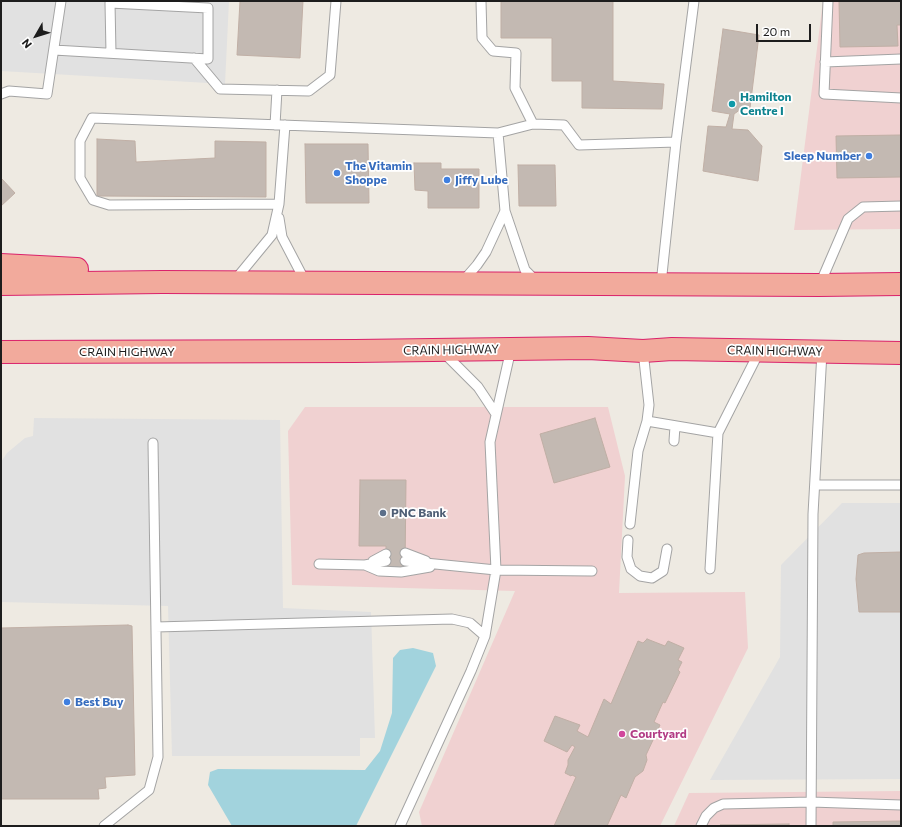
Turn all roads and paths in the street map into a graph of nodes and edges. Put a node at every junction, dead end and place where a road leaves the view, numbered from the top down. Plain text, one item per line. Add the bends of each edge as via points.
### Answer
1 (61, 1) edge
2 (336, 1) edge
3 (481, 1) edge
4 (694, 1) edge
5 (828, 1) edge
6 (54, 50) junction
7 (111, 53) junction
8 (194, 58) junction
9 (901, 59) edge
10 (825, 62) junction
11 (277, 90) junction
12 (1, 94) edge
13 (901, 98) edge
14 (533, 124) junction
15 (275, 125) junction
16 (284, 125) junction
17 (498, 134) junction
18 (676, 142) junction
19 (279, 204) junction
20 (901, 206) edge
21 (505, 211) junction
22 (1, 265) edge
23 (234, 280) junction
24 (274, 283) junction
25 (461, 283) junction
26 (1, 284) edge
27 (306, 284) junction
28 (539, 284) junction
29 (661, 284) junction
30 (901, 284) edge
31 (819, 285) junction
32 (511, 349) junction
33 (441, 350) junction
34 (643, 351) junction
35 (760, 351) junction
36 (1, 352) edge
37 (822, 352) junction
38 (901, 353) edge
39 (496, 414) junction
40 (647, 421) junction
41 (675, 426) junction
42 (718, 433) junction
43 (674, 441) dead end
44 (153, 443) dead end
45 (901, 484) edge
46 (815, 485) junction
47 (630, 524) dead end
48 (628, 540) dead end
49 (667, 549) dead end
50 (405, 557) dead end
51 (386, 558) dead end
52 (319, 564) dead end
53 (365, 565) junction
54 (439, 565) junction
55 (710, 569) dead end
56 (496, 570) junction
57 (592, 571) dead end
58 (156, 627) junction
59 (485, 636) junction
60 (811, 802) junction
61 (901, 804) edge
62 (104, 826) edge
63 (400, 826) edge
64 (701, 826) edge
65 (811, 826) edge

1 - 6 lane
2 - 11 lane via 330,75 310,91
3 - 14 lane via 482,38 493,51 516,53 515,88
4 - 18 lane
5 - 10 lane
6 - 7 lane
6 - 12 lane via 47,94 9,91
7 - 8 lane
7 - 8 lane via 110,3 208,8 208,59
8 - 11 lane via 220,88
9 - 10 lane
10 - 13 lane via 824,94
11 - 15 lane
14 - 17 lane
14 - 18 lane via 564,125 579,145
15 - 16 lane
15 - 19 lane via 92,118 80,141 80,178 92,200 109,205
16 - 17 lane
16 - 19 lane
17 - 21 lane
18 - 29 lane
19 - 23 lane via 272,236
19 - 27 lane via 282,237
20 - 31 lane via 863,207 848,218
21 - 25 lane via 486,252
21 - 28 lane via 525,270
22 - 23 highway
23 - 24 highway
24 - 26 highway
24 - 27 highway
25 - 27 highway
25 - 28 highway
28 - 29 highway
29 - 31 highway
30 - 31 highway
32 - 33 highway, CRAIN HIGHWAY
32 - 34 highway, CRAIN HIGHWAY via 588,348
32 - 39 lane
33 - 36 highway, CRAIN HIGHWAY
33 - 39 lane via 478,387
34 - 35 highway, CRAIN HIGHWAY
34 - 40 lane via 649,405
35 - 37 highway, CRAIN HIGHWAY
35 - 42 lane
37 - 38 highway, CRAIN HIGHWAY
37 - 46 lane
39 - 56 lane via 490,442
40 - 41 lane
40 - 47 lane via 638,451
41 - 42 lane
41 - 43 lane
42 - 55 lane
44 - 58 lane
45 - 46 lane
46 - 60 lane
48 - 49 lane via 627,557 631,569 640,576 652,578 663,571
50 - 54 lane
51 - 53 lane
52 - 53 lane
53 - 54 lane via 379,571 401,572
54 - 56 lane
56 - 57 lane
56 - 59 lane
58 - 59 lane via 452,619 470,624
58 - 62 lane via 158,757 155,770 149,790
59 - 63 lane
60 - 61 lane
60 - 64 lane via 723,804 706,816
60 - 65 lane

